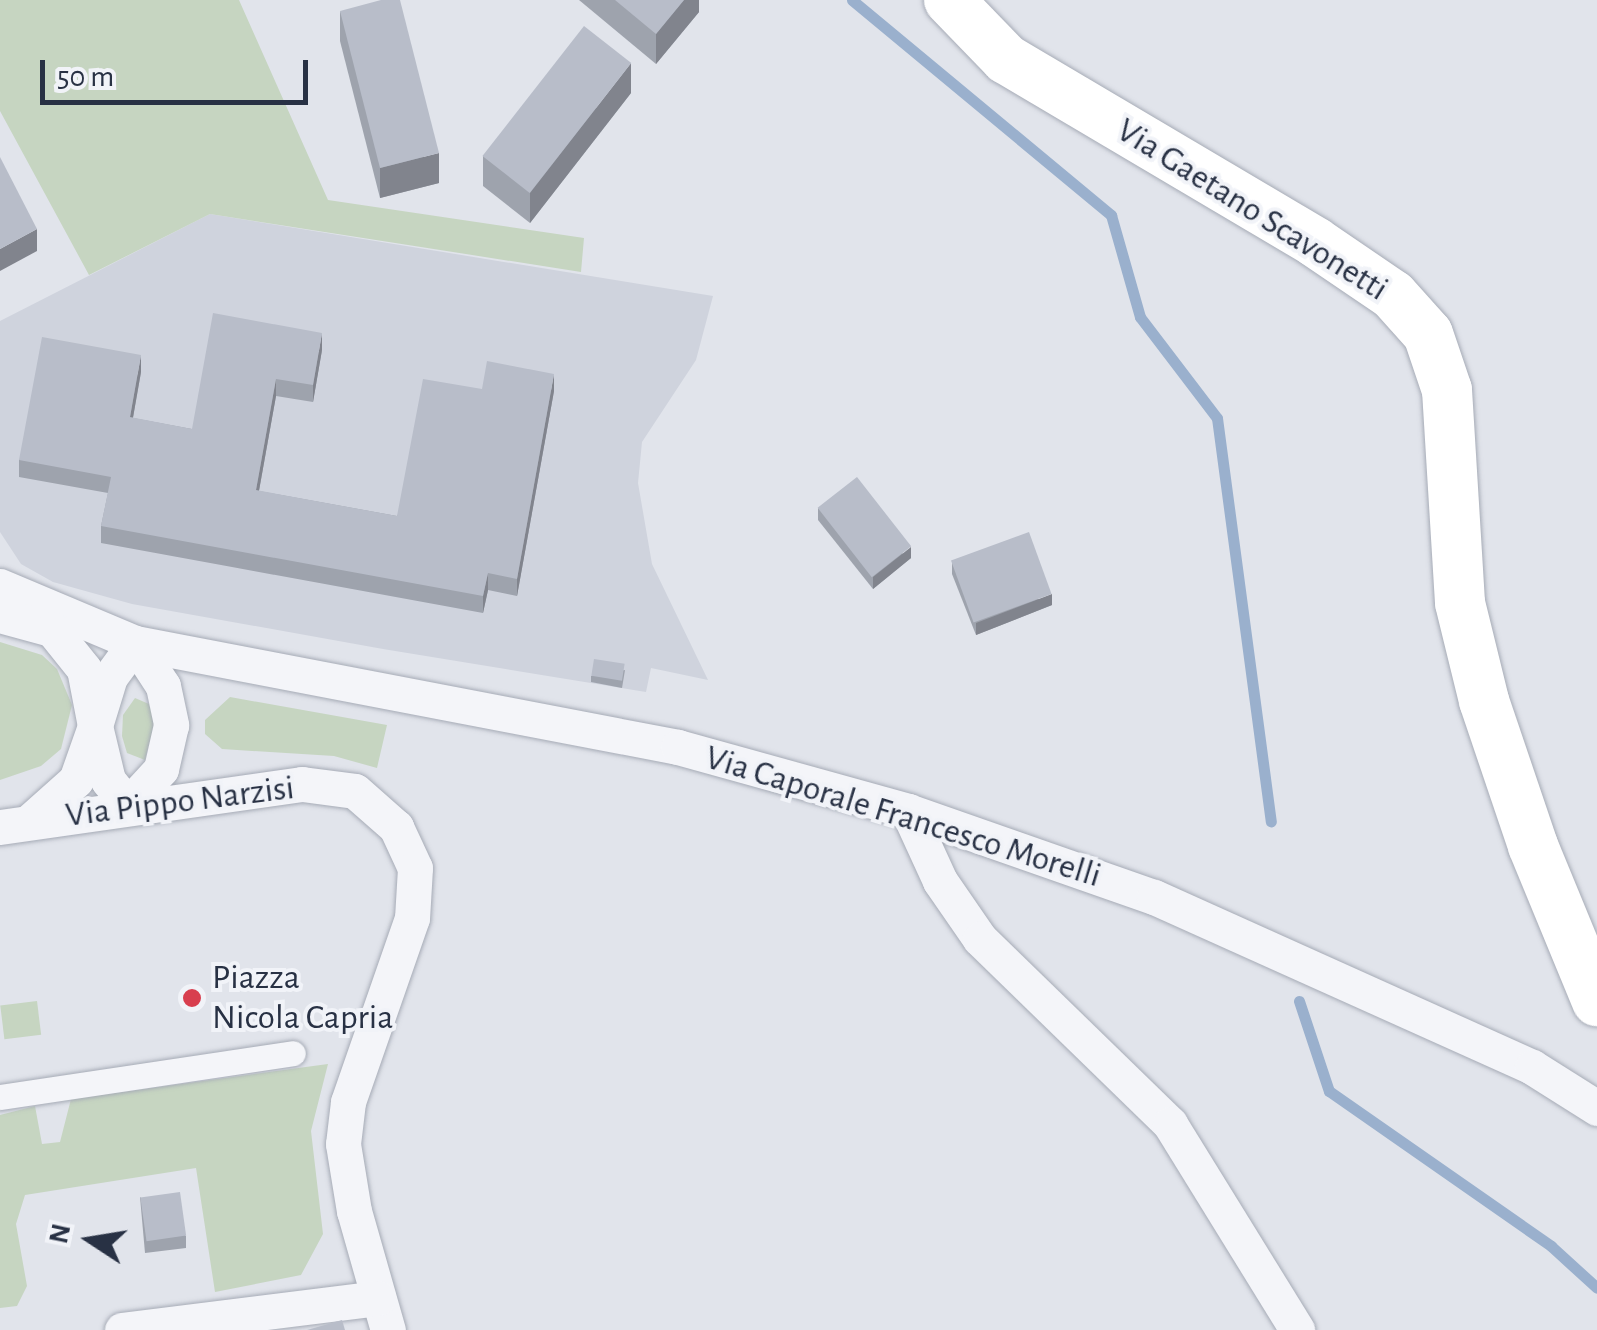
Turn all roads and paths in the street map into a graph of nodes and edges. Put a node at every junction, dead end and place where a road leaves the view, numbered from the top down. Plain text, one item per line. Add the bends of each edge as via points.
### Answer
1 (949, 0) edge
2 (0, 586) edge
3 (0, 615) edge
4 (52, 629) junction
5 (123, 639) junction
6 (223, 660) junction
7 (171, 725) junction
8 (95, 726) junction
9 (221, 792) junction
10 (128, 805) junction
11 (908, 811) junction
12 (14, 824) edge
13 (1597, 1001) edge
14 (293, 1053) dead end
15 (0, 1097) edge
16 (1597, 1108) edge
17 (383, 1314) edge
18 (215, 1324) edge
19 (122, 1330) edge
20 (1297, 1330) edge

1 - 13 main road, Via Gaetano Scavonetti via 1006,58 1315,242 1392,294 1428,334 1448,390 1460,603 1484,701 1533,846
2 - 5 street
3 - 4 street
4 - 5 street
4 - 8 street via 84,669
5 - 6 street, Via Caporale Francesco Morelli
5 - 7 street via 163,686
5 - 8 street
6 - 7 street via 183,683
6 - 11 street, Via Caporale Francesco Morelli via 678,747
7 - 9 street via 186,771
7 - 10 street via 161,769
8 - 10 street via 108,780
8 - 12 street via 76,780
9 - 10 street, Via Pippo Narzisi
9 - 17 street, Via Pippo Narzisi via 302,784 355,791 396,826 414,868 412,918 352,1090 343,1144
10 - 12 street, Via Pippo Narzisi
11 - 16 street, Via Caporale Francesco Morelli via 1154,897 1532,1067
11 - 20 street via 940,880 980,938 1170,1124
14 - 15 street
17 - 18 street
18 - 19 street

